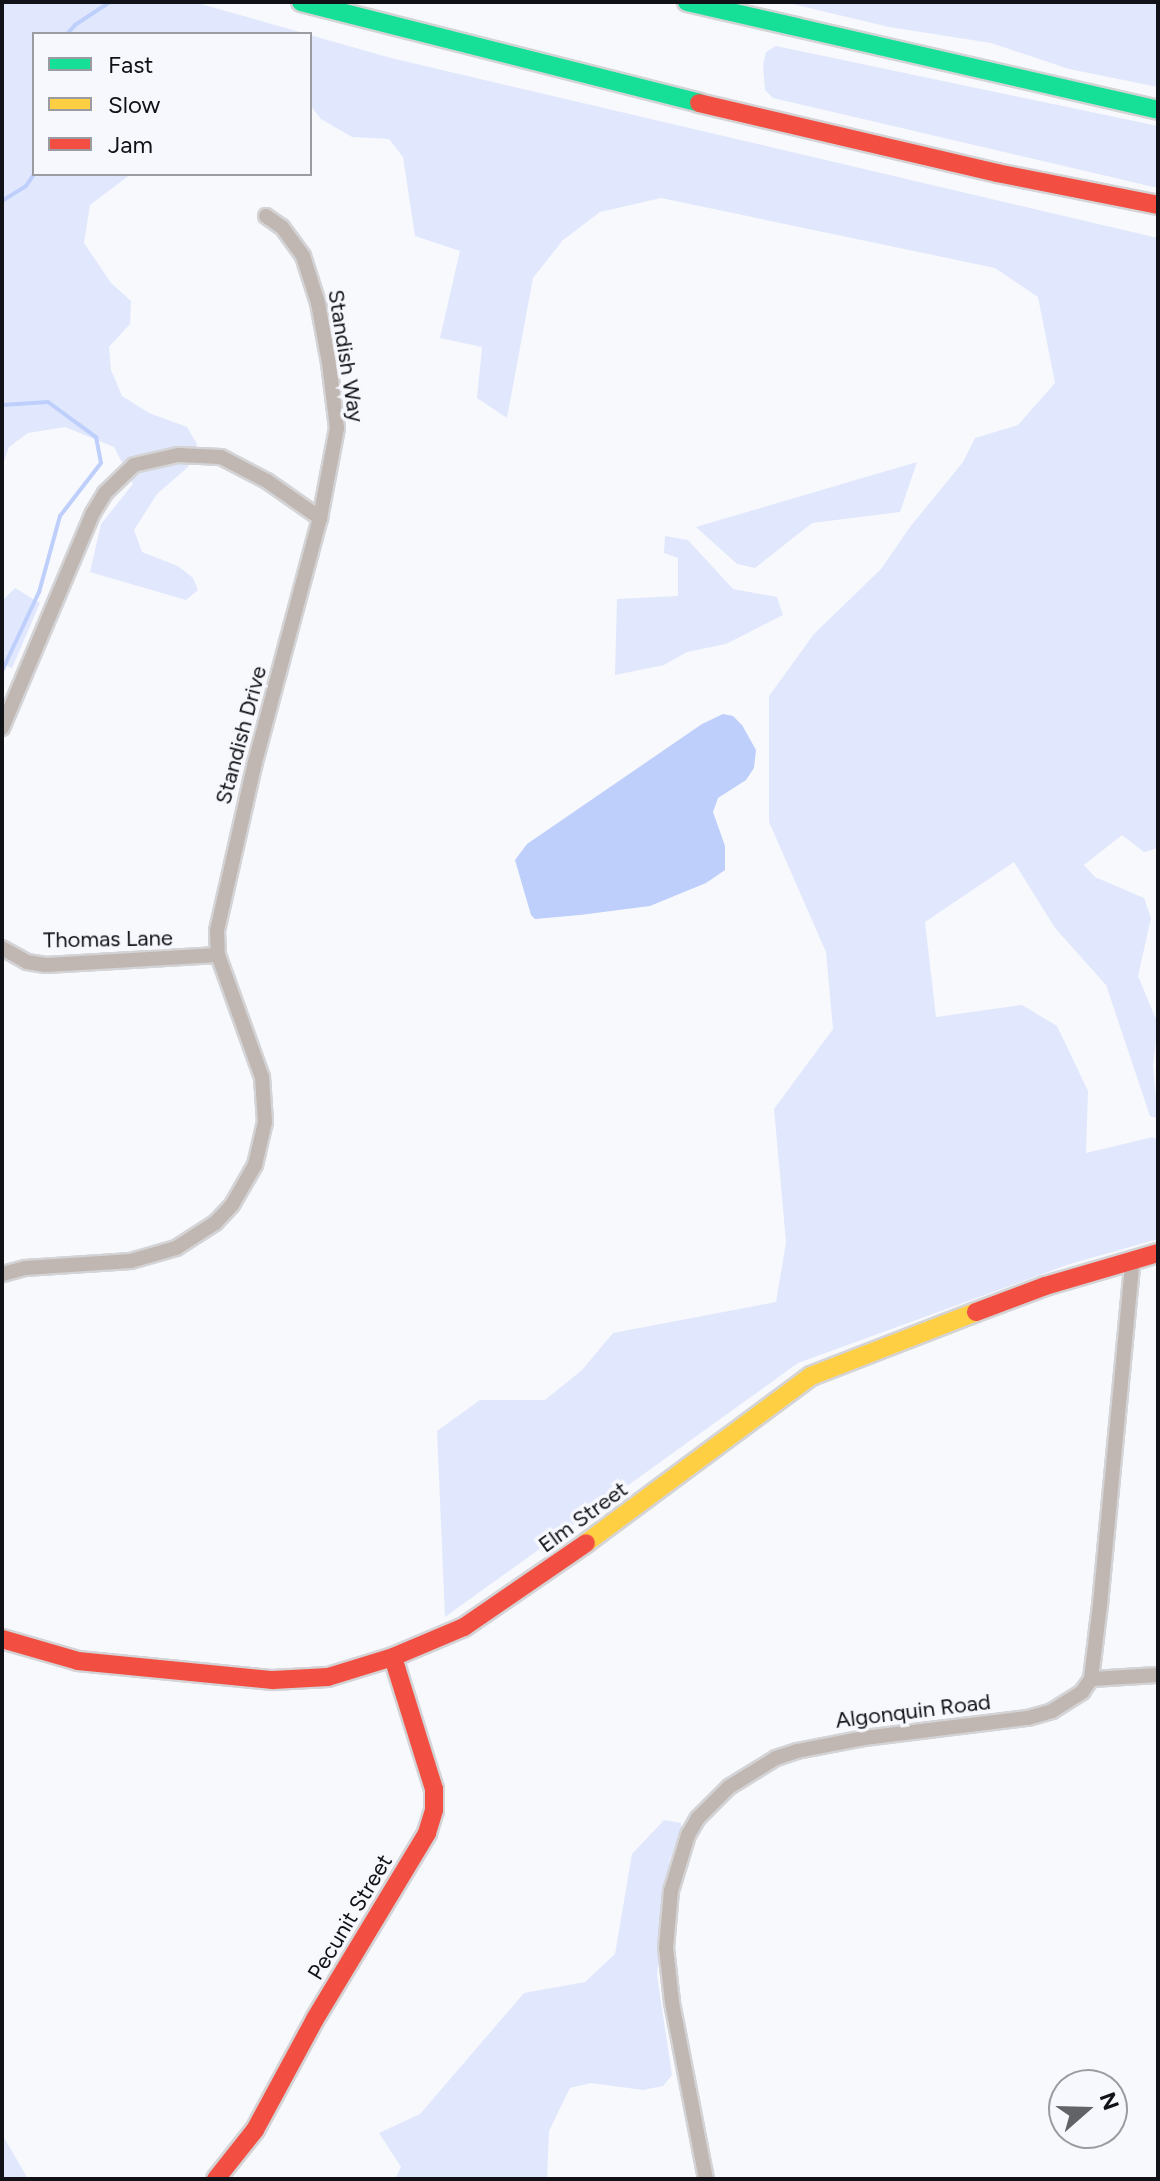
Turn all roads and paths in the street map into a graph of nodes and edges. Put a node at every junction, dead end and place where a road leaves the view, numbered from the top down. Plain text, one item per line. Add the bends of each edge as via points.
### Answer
1 (301, 2) edge
2 (687, 2) edge
3 (1158, 110) edge
4 (1158, 205) edge
5 (266, 216) dead end
6 (320, 518) junction
7 (2, 728) edge
8 (2, 948) edge
9 (218, 955) junction
10 (1158, 1253) edge
11 (1133, 1259) junction
12 (2, 1274) edge
13 (2, 1639) edge
14 (393, 1657) junction
15 (1158, 1675) edge
16 (1091, 1679) junction
17 (216, 2179) edge
18 (706, 2179) edge

1 - 4 main road via 733,112
2 - 3 main road
5 - 6 street, Standish Way via 282,227 303,256 329,363 337,428
6 - 7 street via 221,457 178,455 134,465 93,513
6 - 9 street, Standish Drive via 219,914
8 - 9 street, Thomas Lane via 27,962 46,965
9 - 12 street, Standish Drive via 255,1050 265,1101 255,1165 232,1205 198,1237 155,1256
10 - 11 main road, Elm Street
11 - 14 main road, Elm Street via 1045,1286 811,1376 539,1578 464,1627
11 - 16 street
13 - 14 main road, Elm Street via 78,1661 273,1680 328,1677
14 - 17 main road, Pecunit Street via 434,1789 427,1833 255,2130
15 - 16 street
16 - 18 street, Algonquin Road via 1068,1703 1028,1718 864,1738 776,1758 729,1787 698,1818 671,1891 666,1948

